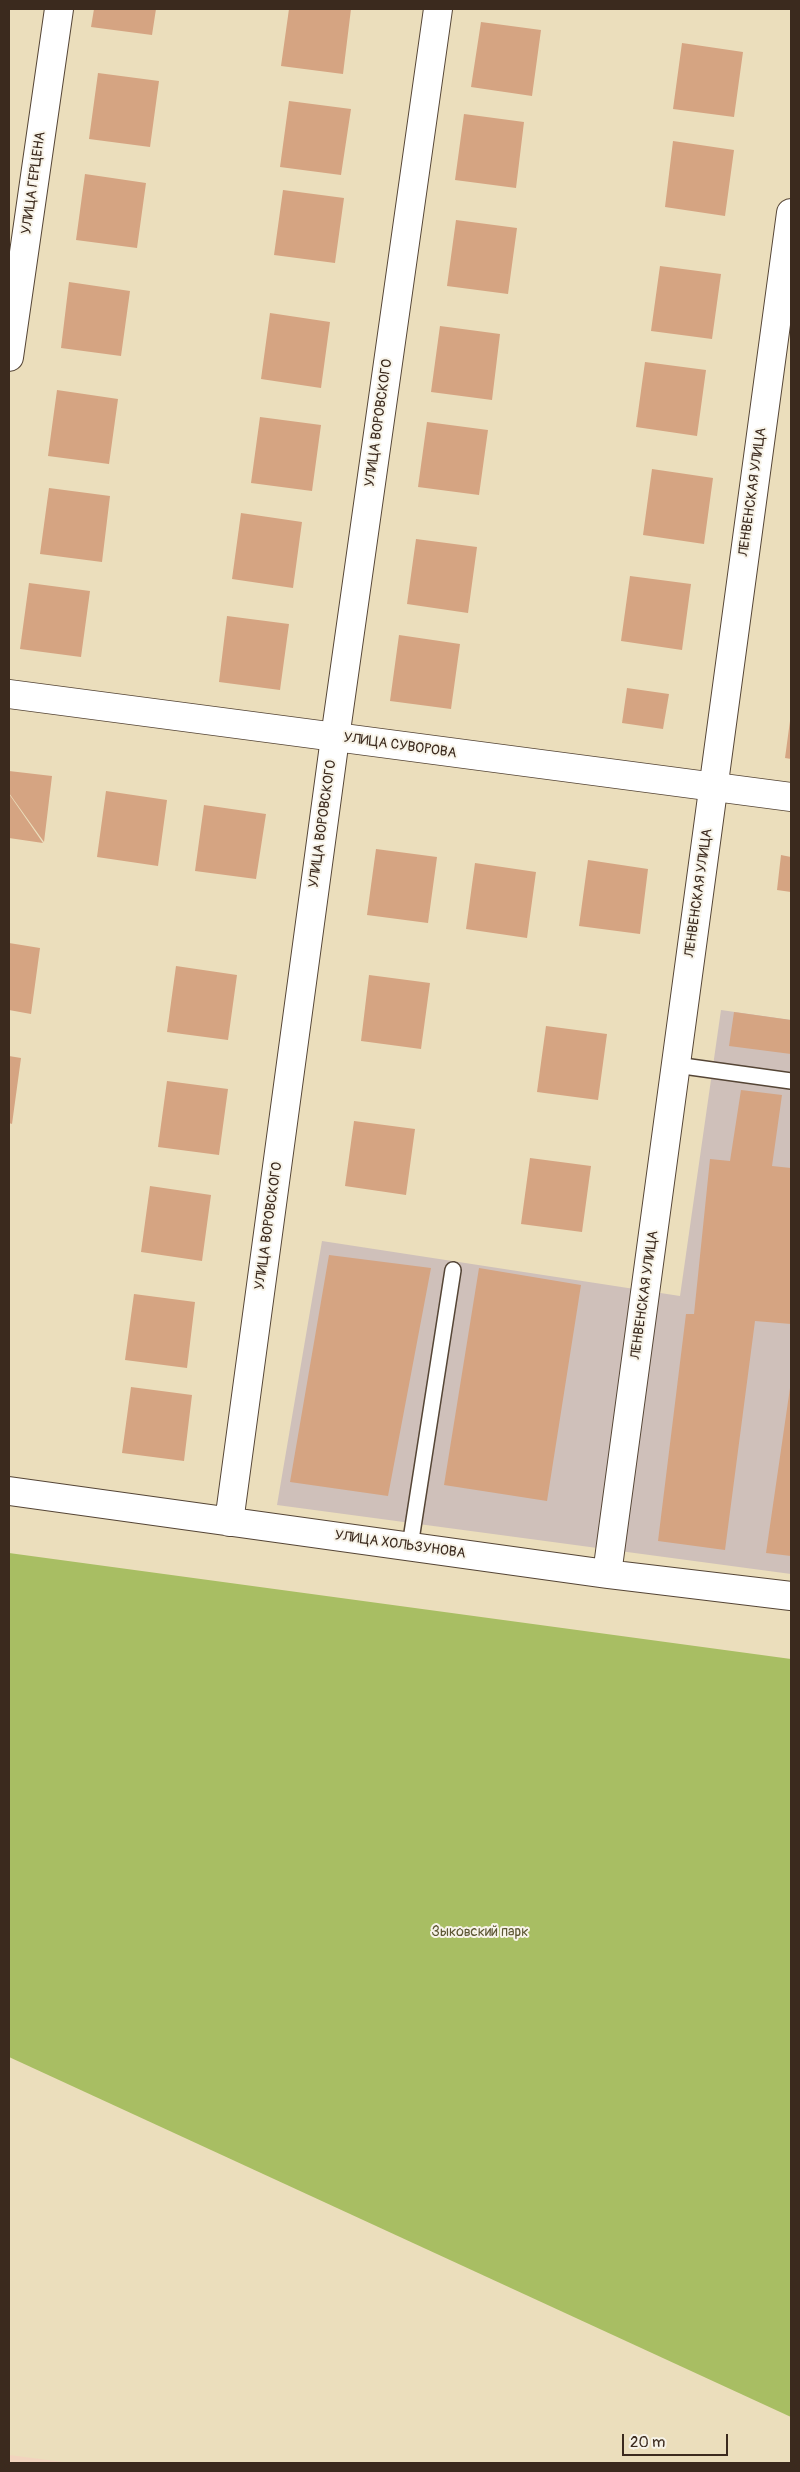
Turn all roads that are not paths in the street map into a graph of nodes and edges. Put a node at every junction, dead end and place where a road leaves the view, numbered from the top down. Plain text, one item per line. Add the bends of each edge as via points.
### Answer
1 (59, 9) edge
2 (438, 9) edge
3 (791, 213) edge
4 (9, 357) edge
5 (9, 694) edge
6 (335, 738) junction
7 (713, 788) junction
8 (791, 797) edge
9 (676, 1065) junction
10 (791, 1081) edge
11 (453, 1270) dead end
12 (9, 1491) edge
13 (229, 1522) junction
14 (410, 1546) junction
15 (607, 1574) junction
16 (791, 1596) edge

1 - 4 street, УЛИЦА ГЕРЦЕНА
2 - 6 street, УЛИЦА ВОРОВСКОГО
3 - 7 street, ЛЕНВЕНСКАЯ УЛИЦА
5 - 6 street, УЛИЦА СУВОРОВА
6 - 7 street, УЛИЦА СУВОРОВА
6 - 13 street, УЛИЦА ВОРОВСКОГО
7 - 8 street, УЛИЦА СУВОРОВА
7 - 9 street, ЛЕНВЕНСКАЯ УЛИЦА
9 - 10 lane
9 - 15 street, ЛЕНВЕНСКАЯ УЛИЦА
11 - 14 lane
12 - 13 street, УЛИЦА ХОЛЬЗУНОВА
13 - 14 street, УЛИЦА ХОЛЬЗУНОВА
14 - 15 street, УЛИЦА ХОЛЬЗУНОВА
15 - 16 street, УЛИЦА ХОЛЬЗУНОВА

